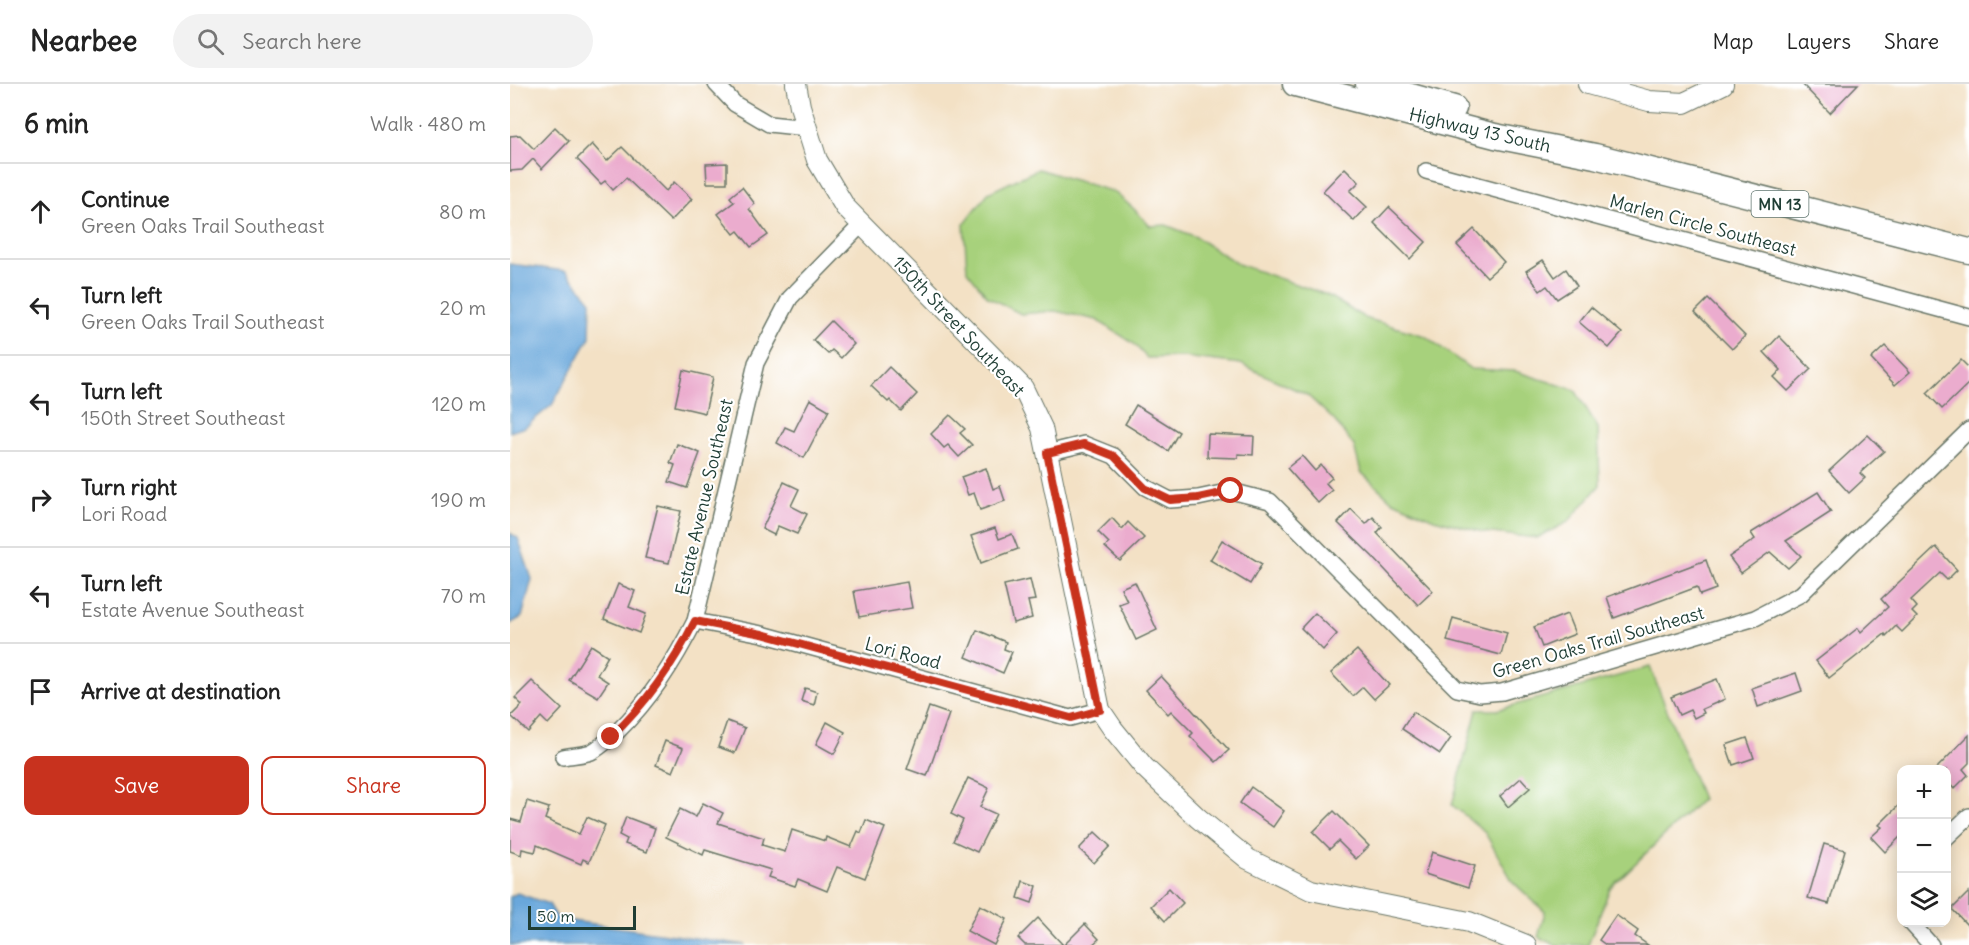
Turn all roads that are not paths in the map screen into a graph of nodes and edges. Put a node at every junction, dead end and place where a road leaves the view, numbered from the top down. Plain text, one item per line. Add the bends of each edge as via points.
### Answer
1 (716, 84) edge
2 (796, 84) edge
3 (805, 84) edge
4 (1295, 84) edge
5 (1368, 84) edge
6 (1588, 84) edge
7 (1723, 84) edge
8 (800, 106) junction
9 (807, 128) junction
10 (1595, 156) junction
11 (1426, 171) dead end
12 (862, 224) junction
13 (1969, 251) edge
14 (1969, 317) edge
15 (1969, 430) edge
16 (1047, 453) junction
17 (695, 621) junction
18 (1100, 710) junction
19 (563, 757) dead end
20 (1969, 816) edge
21 (1951, 834) edge
22 (1915, 927) edge
23 (1526, 945) edge
24 (1931, 945) edge

1 - 9 street via 735,104 769,124
2 - 8 street, 150th Street Southeast
3 - 8 street
4 - 10 main road, Highway 13 South / MN 13 via 1495,136
5 - 10 main road, Highway 13 South / MN 13 via 1500,122
6 - 7 street via 1649,101 1684,103
8 - 9 street, 150th Street Southeast
9 - 12 street, 150th Street Southeast via 817,160 845,207
10 - 13 main road, Highway 13 South / MN 13
11 - 14 street, Marlen Circle Southeast
12 - 16 street, 150th Street Southeast via 1023,388 1042,428
12 - 17 street, Estate Avenue Southeast via 790,298 756,363
15 - 16 street, Green Oaks Trail Southeast via 1801,594 1755,618 1502,692 1480,694 1457,689 1270,501 1231,491 1170,500 1145,488 1114,456 1084,444
16 - 18 street, 150th Street Southeast
17 - 18 street, Lori Road via 762,634 1071,718
17 - 19 street, Estate Avenue Southeast via 664,676 628,721 592,752
18 - 23 street, 150th Street Southeast via 1144,767 1248,859 1311,890 1469,922
20 - 21 street
22 - 24 street

